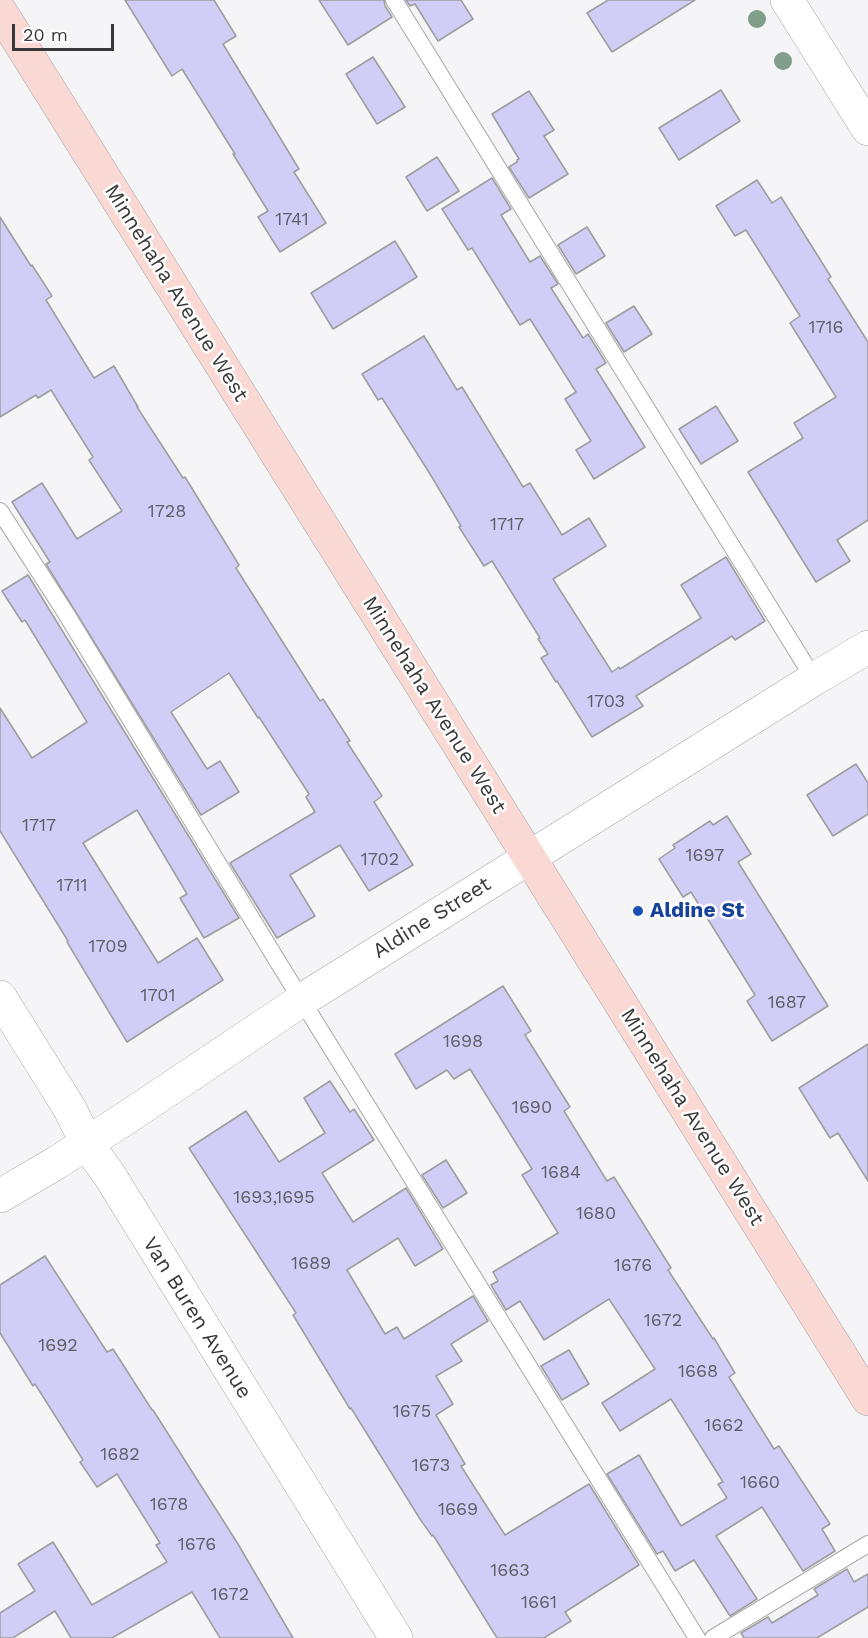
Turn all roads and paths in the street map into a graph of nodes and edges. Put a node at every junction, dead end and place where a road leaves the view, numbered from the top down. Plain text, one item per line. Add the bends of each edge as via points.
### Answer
1 (394, 0) edge
2 (787, 0) edge
3 (0, 11) edge
4 (868, 129) edge
5 (0, 511) edge
6 (868, 647) edge
7 (814, 679) junction
8 (529, 858) junction
9 (0, 997) edge
10 (302, 1000) junction
11 (87, 1143) junction
12 (0, 1196) edge
13 (868, 1400) edge
14 (868, 1544) edge
15 (396, 1638) edge
16 (696, 1638) edge
17 (713, 1638) edge

1 - 7 lane
2 - 4 street
3 - 8 street, Minnehaha Avenue West
5 - 10 lane
6 - 7 street, Aldine Street
7 - 8 street, Aldine Street
8 - 10 street, Aldine Street
8 - 13 street, Minnehaha Avenue West
9 - 11 street, Van Buren Avenue
10 - 11 street, Aldine Street
10 - 16 lane
11 - 12 street, Aldine Street
11 - 15 street, Van Buren Avenue
14 - 17 lane

